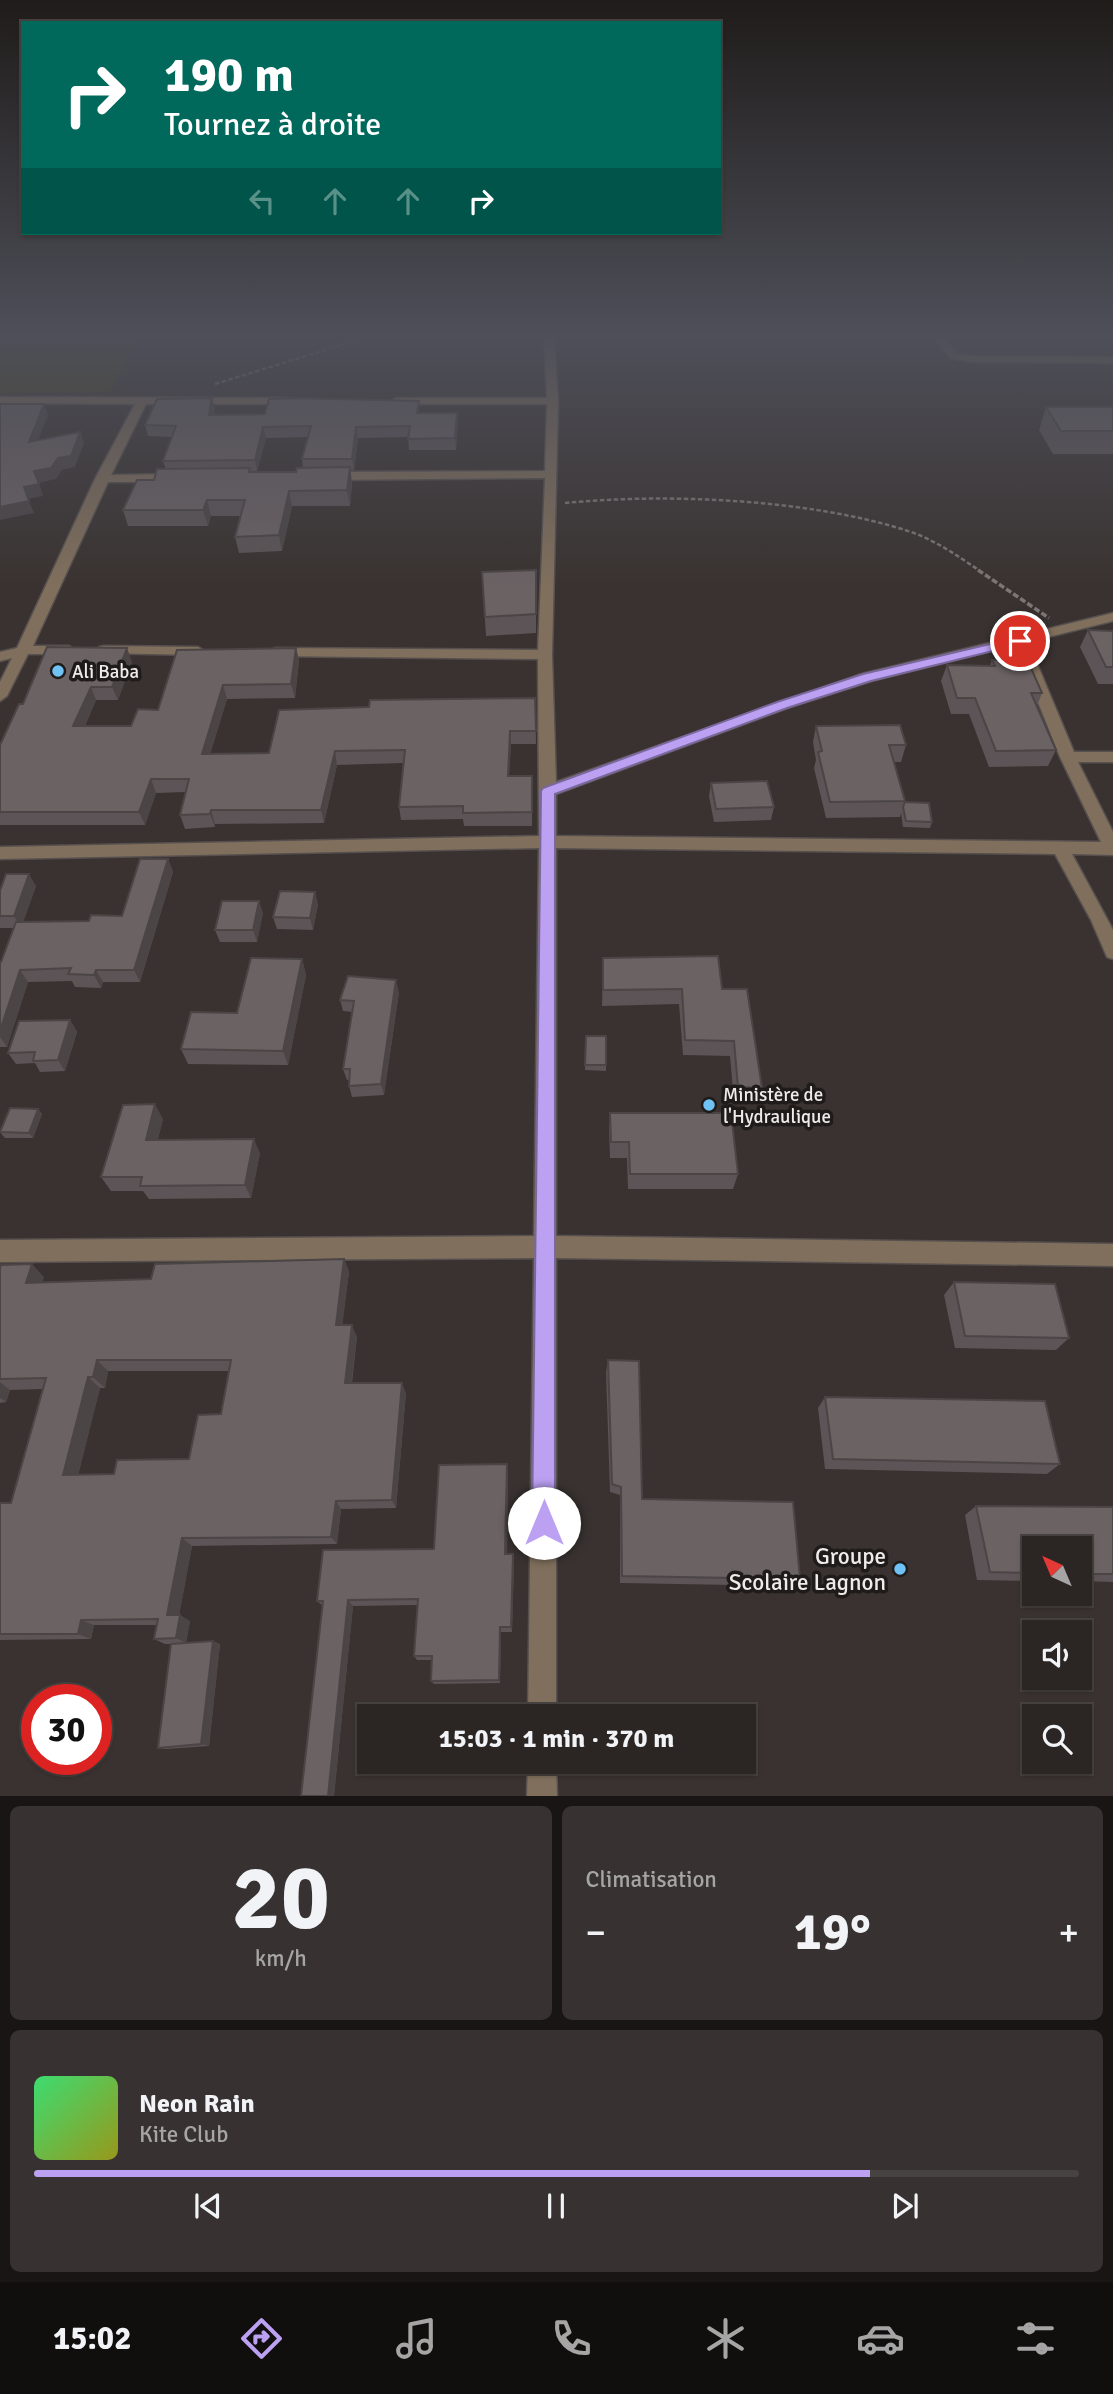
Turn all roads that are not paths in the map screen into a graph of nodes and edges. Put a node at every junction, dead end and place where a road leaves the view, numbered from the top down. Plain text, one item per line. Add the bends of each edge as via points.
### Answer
1 (131, 422) edge
2 (553, 422) edge
3 (552, 474) junction
4 (320, 477) edge
5 (197, 478) edge
6 (101, 479) junction
7 (1113, 617) edge
8 (1020, 641) junction
9 (25, 650) junction
10 (217, 652) edge
11 (258, 652) edge
12 (545, 655) junction
13 (0, 657) edge
14 (0, 696) edge
15 (1068, 757) junction
16 (1113, 757) edge
17 (548, 791) junction
18 (545, 842) junction
19 (1060, 847) junction
20 (1113, 848) edge
21 (0, 853) edge
22 (1107, 920) edge
23 (1113, 952) edge
24 (545, 1247) junction
25 (0, 1251) edge
26 (1113, 1255) edge
27 (542, 1704) edge
28 (542, 1774) edge
29 (542, 1796) edge

1 - 6 street
2 - 3 street
3 - 4 street
3 - 12 street
5 - 6 street
6 - 9 street
7 - 8 street
8 - 15 street
8 - 17 street via 867,677
9 - 10 street
9 - 13 street
9 - 14 street
11 - 12 street
12 - 17 street
15 - 16 street
15 - 20 street
17 - 18 street
18 - 19 street
18 - 21 street
18 - 24 street
19 - 20 street
19 - 22 street
22 - 23 street
24 - 25 street
24 - 26 street
24 - 27 street
28 - 29 street

